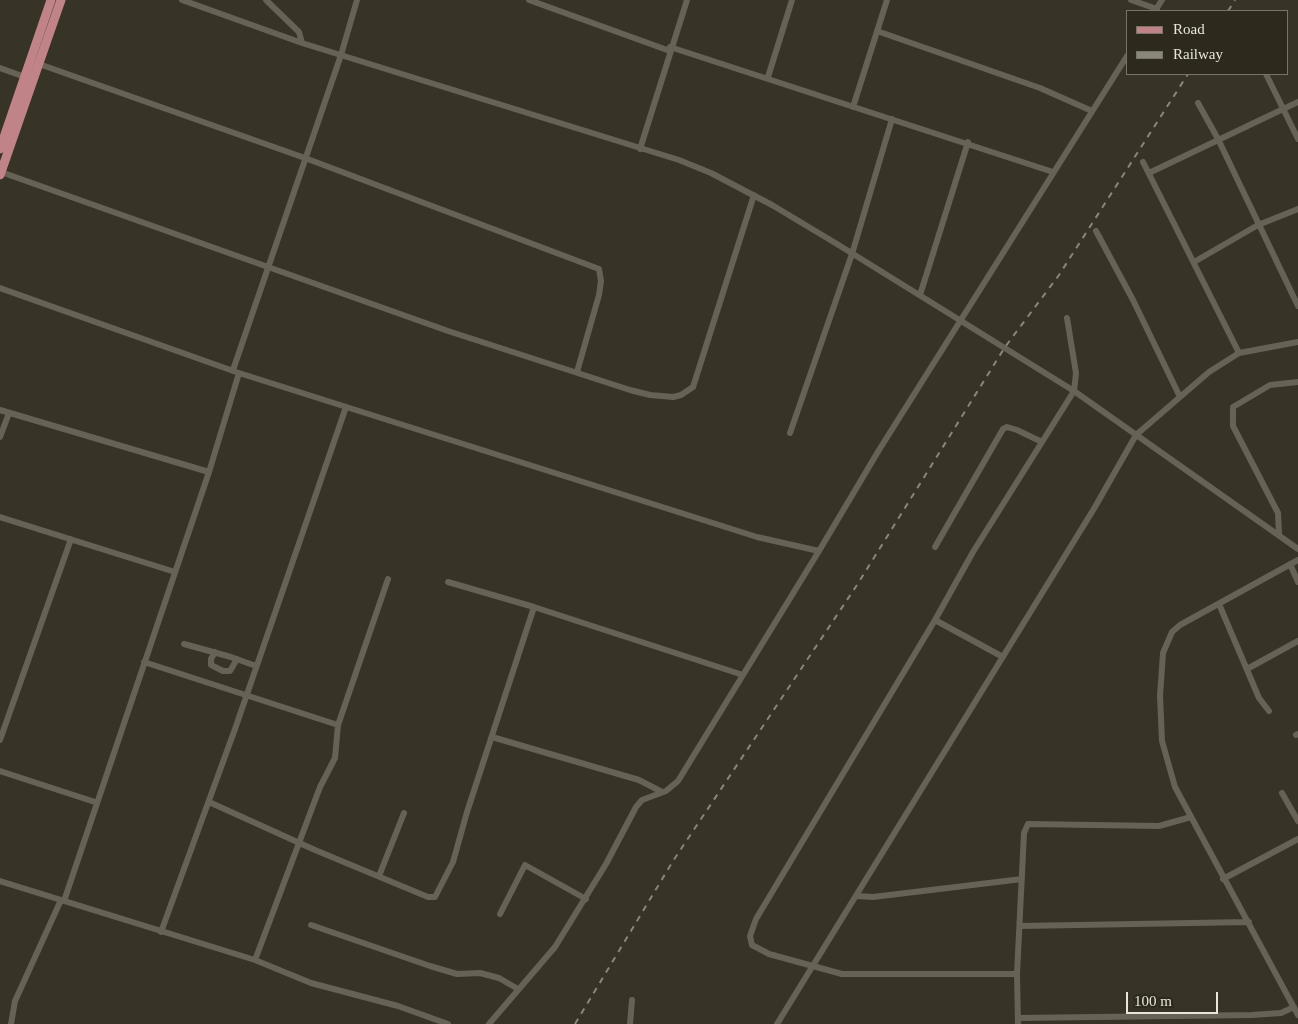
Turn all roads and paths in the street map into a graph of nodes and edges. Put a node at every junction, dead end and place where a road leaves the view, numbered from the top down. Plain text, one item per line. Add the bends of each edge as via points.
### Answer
1 (51, 0) edge
2 (61, 0) edge
3 (182, 0) edge
4 (266, 0) edge
5 (357, 0) edge
6 (529, 0) edge
7 (687, 0) edge
8 (792, 0) edge
9 (887, 0) edge
10 (1131, 0) edge
11 (1162, 0) edge
12 (1156, 10) edge
13 (877, 31) junction
14 (302, 43) junction
15 (670, 49) junction
16 (341, 55) junction
17 (1126, 58) edge
18 (39, 64) junction
19 (0, 68) edge
20 (1266, 75) edge
21 (25, 77) junction
22 (768, 77) junction
23 (1298, 102) edge
24 (1198, 103) dead end
25 (853, 107) junction
26 (1283, 108) junction
27 (1092, 111) junction
28 (892, 120) junction
29 (1218, 139) junction
30 (1298, 139) edge
31 (968, 142) junction
32 (0, 149) edge
33 (640, 149) junction
34 (305, 158) junction
35 (1143, 162) dead end
36 (1053, 172) junction
37 (1, 173) edge
38 (1149, 173) junction
39 (754, 195) junction
40 (1298, 209) edge
41 (1258, 225) junction
42 (1096, 231) dead end
43 (852, 254) junction
44 (1194, 262) junction
45 (268, 265) junction
46 (0, 288) edge
47 (920, 294) junction
48 (1298, 306) edge
49 (1067, 318) dead end
50 (961, 320) junction
51 (1298, 342) edge
52 (1239, 354) junction
53 (236, 371) junction
54 (577, 372) junction
55 (1298, 382) edge
56 (1074, 391) junction
57 (1180, 397) junction
58 (346, 407) junction
59 (0, 410) edge
60 (9, 413) junction
61 (790, 433) dead end
62 (1136, 435) junction
63 (0, 437) edge
64 (1042, 442) junction
65 (209, 472) junction
66 (0, 517) edge
67 (1279, 534) junction
68 (71, 538) junction
69 (935, 547) dead end
70 (1298, 549) edge
71 (819, 551) junction
72 (1298, 560) edge
73 (1290, 564) junction
74 (175, 572) junction
75 (388, 579) dead end
76 (448, 582) dead end
77 (1298, 582) edge
78 (1219, 604) junction
79 (534, 607) junction
80 (935, 620) junction
81 (1298, 641) edge
82 (184, 644) dead end
83 (215, 652) junction
84 (1003, 657) junction
85 (237, 659) junction
86 (144, 662) junction
87 (256, 666) junction
88 (1247, 669) junction
89 (743, 675) junction
90 (245, 695) junction
91 (1269, 711) dead end
92 (338, 725) junction
93 (492, 737) junction
94 (0, 740) edge
95 (0, 771) edge
96 (662, 792) junction
97 (1282, 793) dead end
98 (96, 802) junction
99 (209, 802) junction
100 (404, 813) dead end
101 (1191, 817) junction
102 (1298, 820) edge
103 (1298, 839) edge
104 (300, 843) junction
105 (379, 876) junction
106 (1022, 879) junction
107 (1223, 880) junction
108 (0, 881) edge
109 (857, 896) junction
110 (586, 899) junction
111 (62, 900) junction
112 (500, 914) dead end
113 (1249, 922) junction
114 (311, 925) dead end
115 (1020, 926) junction
116 (161, 932) junction
117 (255, 960) junction
118 (813, 967) junction
119 (1017, 974) junction
120 (518, 989) junction
121 (632, 1000) dead end
122 (1294, 1007) junction
123 (1298, 1015) edge
124 (1018, 1021) edge
125 (11, 1024) edge
126 (448, 1024) edge
127 (489, 1024) edge
128 (630, 1024) edge
129 (777, 1024) edge

1 - 21 main road
2 - 18 main road
3 - 14 street
4 - 14 street via 300,32
5 - 16 street
6 - 15 street
7 - 15 street
8 - 22 street
9 - 13 street
10 - 12 street
11 - 12 street
13 - 25 street
13 - 27 street via 1040,88
14 - 16 street
15 - 22 street
15 - 33 street
16 - 33 street
16 - 34 street
17 - 27 street
18 - 34 street
18 - 37 main road
19 - 21 street
20 - 26 street
21 - 32 main road
22 - 25 street
23 - 26 street
24 - 29 street
25 - 28 street
26 - 29 street
26 - 30 street
27 - 36 street
28 - 31 street
28 - 43 street
29 - 38 street
29 - 41 street
31 - 36 street
31 - 47 street
33 - 39 street via 711,173
34 - 45 street
34 - 54 street via 599,269 602,281
35 - 38 street
36 - 50 street
37 - 45 street
38 - 44 street
39 - 43 street
39 - 54 street via 693,386 678,396 650,395
40 - 41 street
41 - 44 street
41 - 48 street
42 - 57 street
43 - 47 street
43 - 61 street
44 - 52 street
45 - 53 street
45 - 54 street via 448,331
46 - 53 street
47 - 50 street
49 - 56 street via 1076,373
50 - 56 street
50 - 71 street
51 - 52 street
52 - 57 street via 1209,372
53 - 58 street
53 - 65 street
55 - 67 street via 1270,385 1233,407 1233,426 1274,501
56 - 62 street
56 - 64 street
57 - 62 street
58 - 71 street via 757,537
58 - 87 street
59 - 60 street
60 - 63 street
60 - 65 street
62 - 67 street
62 - 84 street
64 - 69 street via 1008,427 1003,430
64 - 80 street
65 - 74 street
66 - 68 street
67 - 70 street
68 - 74 street
68 - 94 street
71 - 89 street
72 - 73 street
73 - 77 street
73 - 78 street
74 - 86 street
75 - 92 street
76 - 79 street
78 - 88 street
78 - 101 street via 1180,625 1172,632 1163,653 1160,696 1162,741 1175,787
79 - 89 street
79 - 93 street
80 - 84 street
80 - 118 street via 750,932 751,942 756,948
81 - 88 street
82 - 83 street
83 - 85 street
83 - 85 street via 211,665 224,671 230,671
84 - 109 street
85 - 87 street
86 - 90 street
86 - 98 street
87 - 90 street
88 - 91 street via 1259,698
89 - 96 street via 678,781
90 - 92 street
90 - 99 street
92 - 104 street via 335,758 320,787
93 - 96 street via 639,780
93 - 105 street via 453,862 436,895 428,898
95 - 98 street
96 - 110 street via 642,800 636,807
97 - 102 street
98 - 111 street
99 - 104 street
99 - 116 street
100 - 105 street
101 - 106 street via 1159,826 1028,824 1024,833
101 - 107 street
103 - 107 street
104 - 105 street
104 - 117 street
106 - 109 street via 873,897
106 - 115 street
107 - 113 street
108 - 111 street
109 - 118 street
110 - 112 street via 525,865
110 - 120 street via 555,947
111 - 116 street
111 - 125 street via 15,1001
113 - 115 street
113 - 122 street
114 - 120 street via 457,974 480,973 499,978
115 - 119 street
116 - 117 street
117 - 126 street via 311,983 398,1006
118 - 119 street via 854,976
118 - 129 street
119 - 124 street
120 - 127 street
121 - 128 street
122 - 123 street
122 - 124 street via 1281,1013 1260,1015

